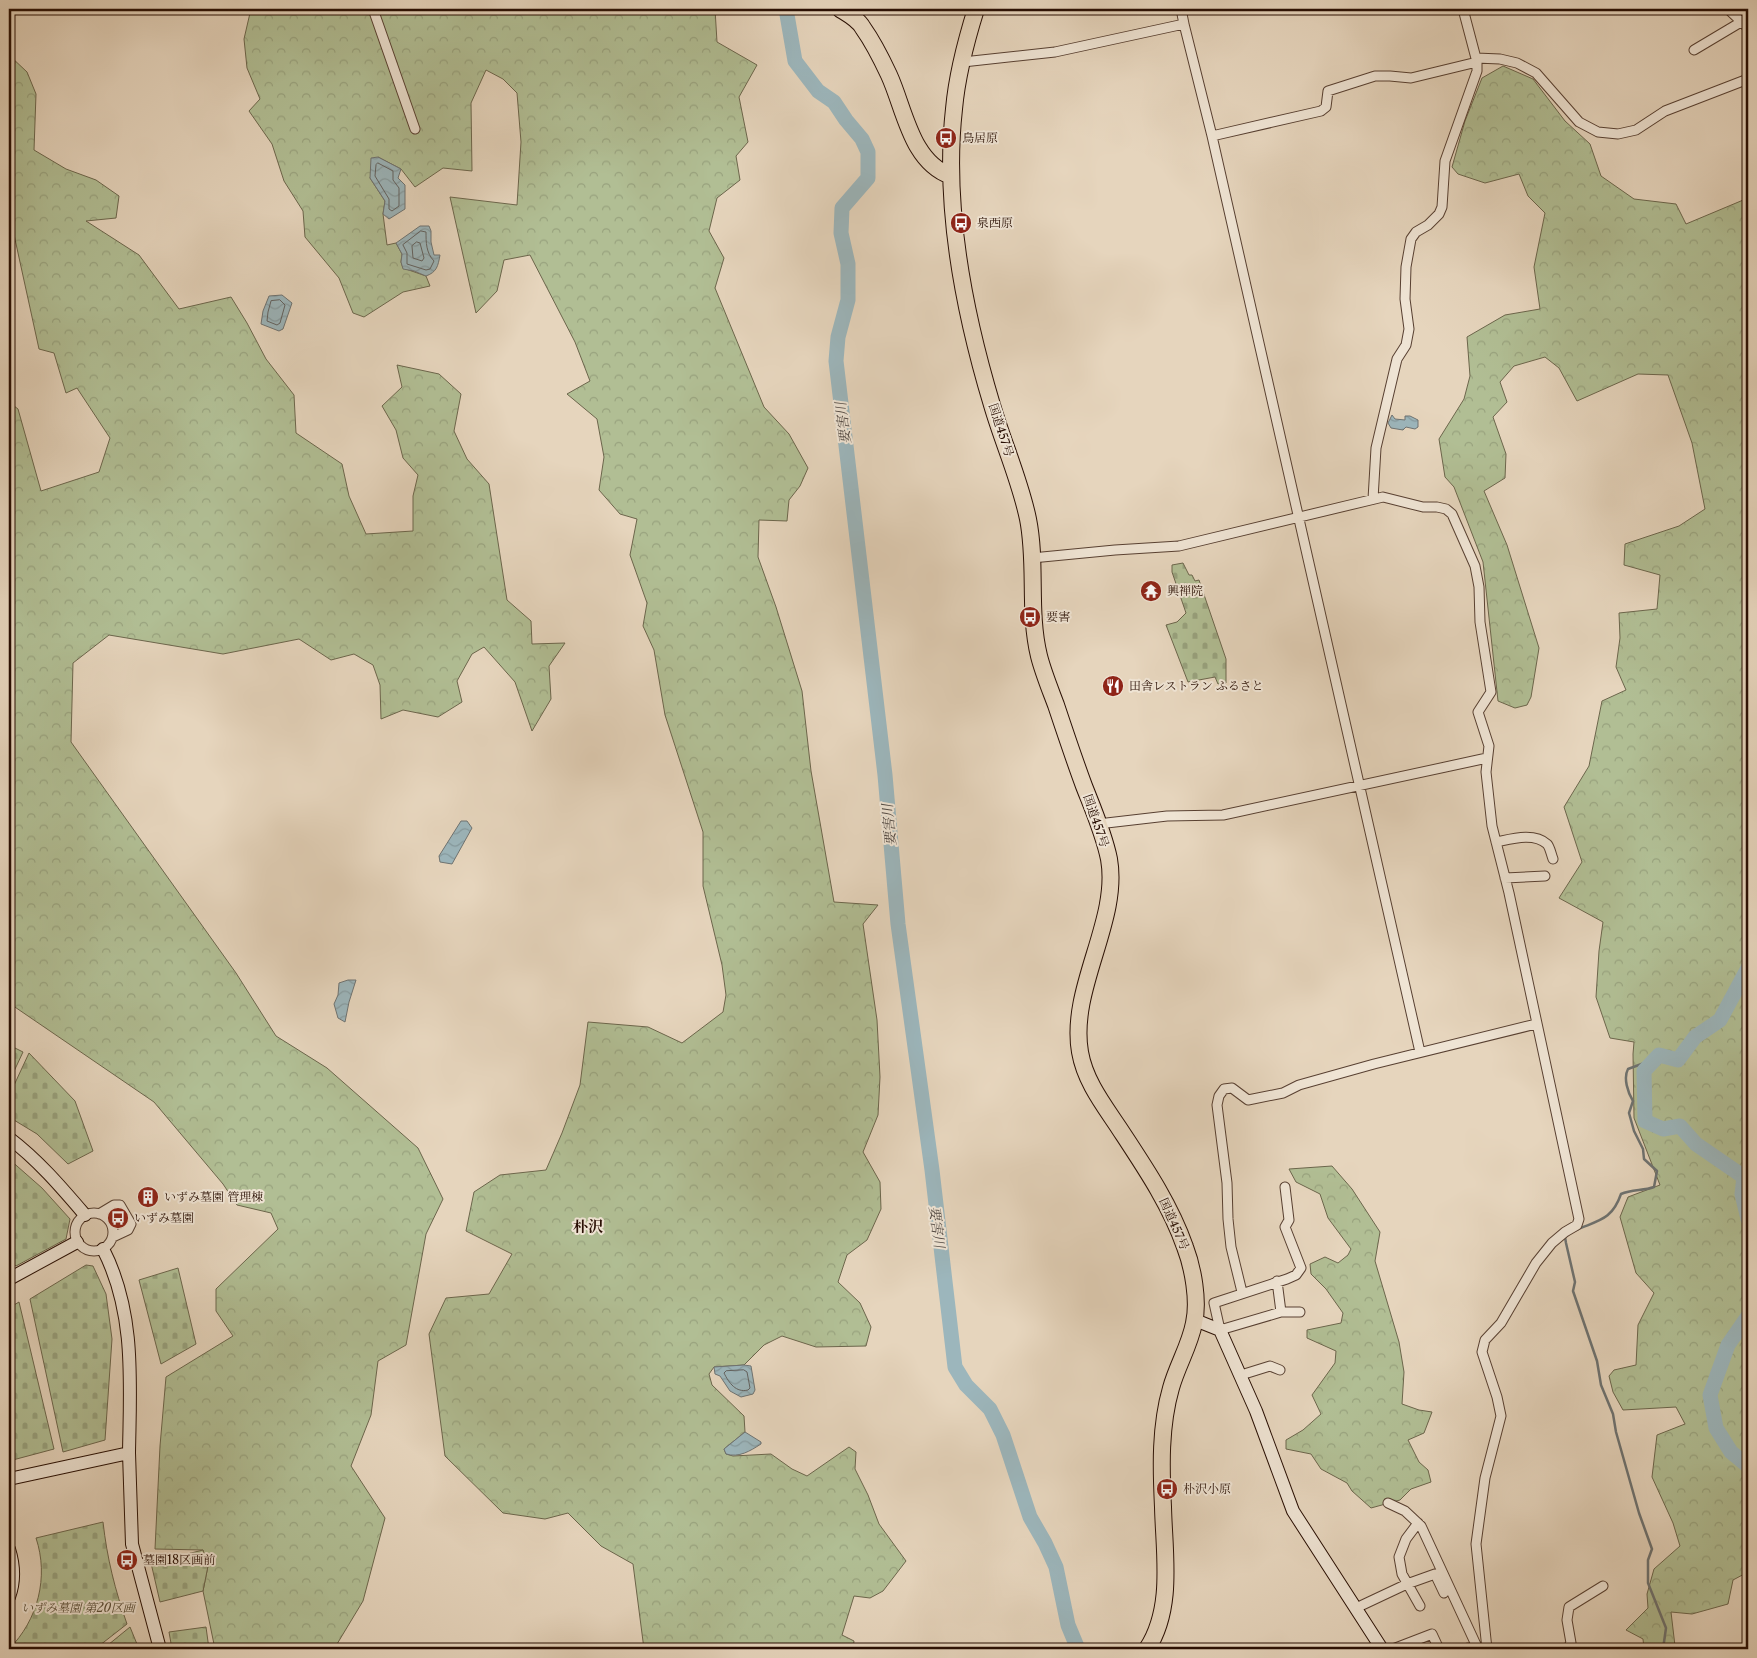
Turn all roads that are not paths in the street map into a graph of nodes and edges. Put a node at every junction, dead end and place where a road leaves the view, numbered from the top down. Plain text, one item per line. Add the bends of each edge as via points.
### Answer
1 (373, 9) edge
2 (840, 9) edge
3 (976, 9) edge
4 (1181, 9) edge
5 (1463, 9) edge
6 (1728, 9) edge
7 (1184, 24) junction
8 (1745, 25) edge
9 (1694, 50) dead end
10 (1476, 60) junction
11 (962, 62) junction
12 (1748, 79) edge
13 (414, 129) dead end
14 (1212, 136) junction
15 (951, 176) junction
16 (1373, 499) junction
17 (1298, 518) junction
18 (1032, 558) junction
19 (1487, 758) junction
20 (1359, 786) junction
21 (1098, 824) junction
22 (1496, 842) junction
23 (1553, 859) dead end
24 (1545, 876) dead end
25 (1505, 878) junction
26 (1536, 1024) junction
27 (1420, 1052) junction
28 (9, 1138) edge
29 (1285, 1187) dead end
30 (99, 1214) junction
31 (85, 1215) junction
32 (113, 1237) junction
33 (77, 1242) junction
34 (103, 1249) junction
35 (9, 1278) edge
36 (1277, 1281) junction
37 (1242, 1292) junction
38 (1281, 1312) junction
39 (1300, 1312) dead end
40 (1195, 1320) junction
41 (1220, 1330) junction
42 (1280, 1370) dead end
43 (1241, 1375) junction
44 (129, 1453) junction
45 (9, 1479) edge
46 (1388, 1503) dead end
47 (1418, 1523) junction
48 (9, 1549) edge
49 (1407, 1584) junction
50 (1603, 1586) dead end
51 (1444, 1593) dead end
52 (9, 1597) edge
53 (1420, 1606) dead end
54 (1356, 1608) junction
55 (160, 1649) edge
56 (1147, 1649) edge
57 (1382, 1649) edge
58 (1393, 1649) edge
59 (1439, 1649) edge
60 (1478, 1649) edge
61 (1487, 1649) edge
62 (1567, 1649) edge

1 - 13 street
2 - 15 highway via 863,27 889,75 916,144 930,163 941,173
3 - 11 highway, 国道457号
4 - 7 street
5 - 10 street
6 - 8 street
7 - 11 street via 1055,52
7 - 14 street
8 - 9 street
10 - 12 street via 1500,59 1517,63 1536,73 1580,122 1598,132 1618,134 1636,130 1666,111
10 - 14 street via 1411,78 1375,76 1328,91 1326,107 1321,111
10 - 16 street via 1474,81 1445,161 1442,207 1439,214 1411,239 1405,299 1409,329 1406,345 1398,359 1376,448
11 - 15 highway, 国道457号 via 953,114
14 - 17 street
15 - 18 highway, 国道457号 via 955,243 973,330 992,406 1021,490 1029,523
16 - 17 street
16 - 19 street via 1383,497 1437,506 1452,514 1456,522 1475,566 1479,587 1480,622 1491,692 1478,712 1489,746
17 - 18 street via 1179,546
17 - 20 street
18 - 21 highway, 国道457号 via 1033,622 1039,656
19 - 20 street
19 - 22 street via 1489,807
20 - 21 street via 1223,815 1167,816
20 - 27 street
21 - 40 highway, 国道457号 via 1109,859 1110,882 1082,1004 1078,1032 1080,1054 1088,1080 1174,1219 1192,1272
22 - 23 street via 1537,838 1547,844
22 - 25 street
24 - 25 street
25 - 26 street
26 - 27 street
26 - 61 street via 1579,1219 1577,1225 1552,1243 1536,1263 1501,1323 1485,1340 1482,1352 1501,1416 1485,1478 1476,1544
27 - 37 street via 1298,1085 1266,1098 1248,1100 1228,1087 1221,1092 1217,1104 1228,1219
28 - 31 street via 53,1176
29 - 36 street via 1289,1220 1285,1227 1301,1268 1296,1274
30 - 31 street
30 - 32 street via 108,1218
30 - 32 street via 114,1205 120,1206 128,1218 131,1227
31 - 33 street via 76,1224
32 - 34 street
33 - 34 street via 86,1250
33 - 35 street
34 - 44 street via 117,1282 130,1348
36 - 37 street
36 - 38 street
37 - 41 street via 1214,1303
38 - 39 street
38 - 41 street
40 - 41 street
40 - 56 highway, 国道457号 via 1171,1386 1165,1417 1162,1449 1166,1589 1160,1620
41 - 43 street
42 - 43 street via 1270,1366
43 - 54 street via 1294,1511
44 - 45 street
44 - 55 street via 132,1544
46 - 47 street via 1405,1511
47 - 49 street via 1398,1557
47 - 60 street
48 - 52 street via 13,1566
49 - 51 street via 1435,1574
49 - 53 street
49 - 54 street
50 - 62 street via 1569,1607 1567,1620 1572,1643
54 - 57 street
58 - 59 street via 1432,1634

